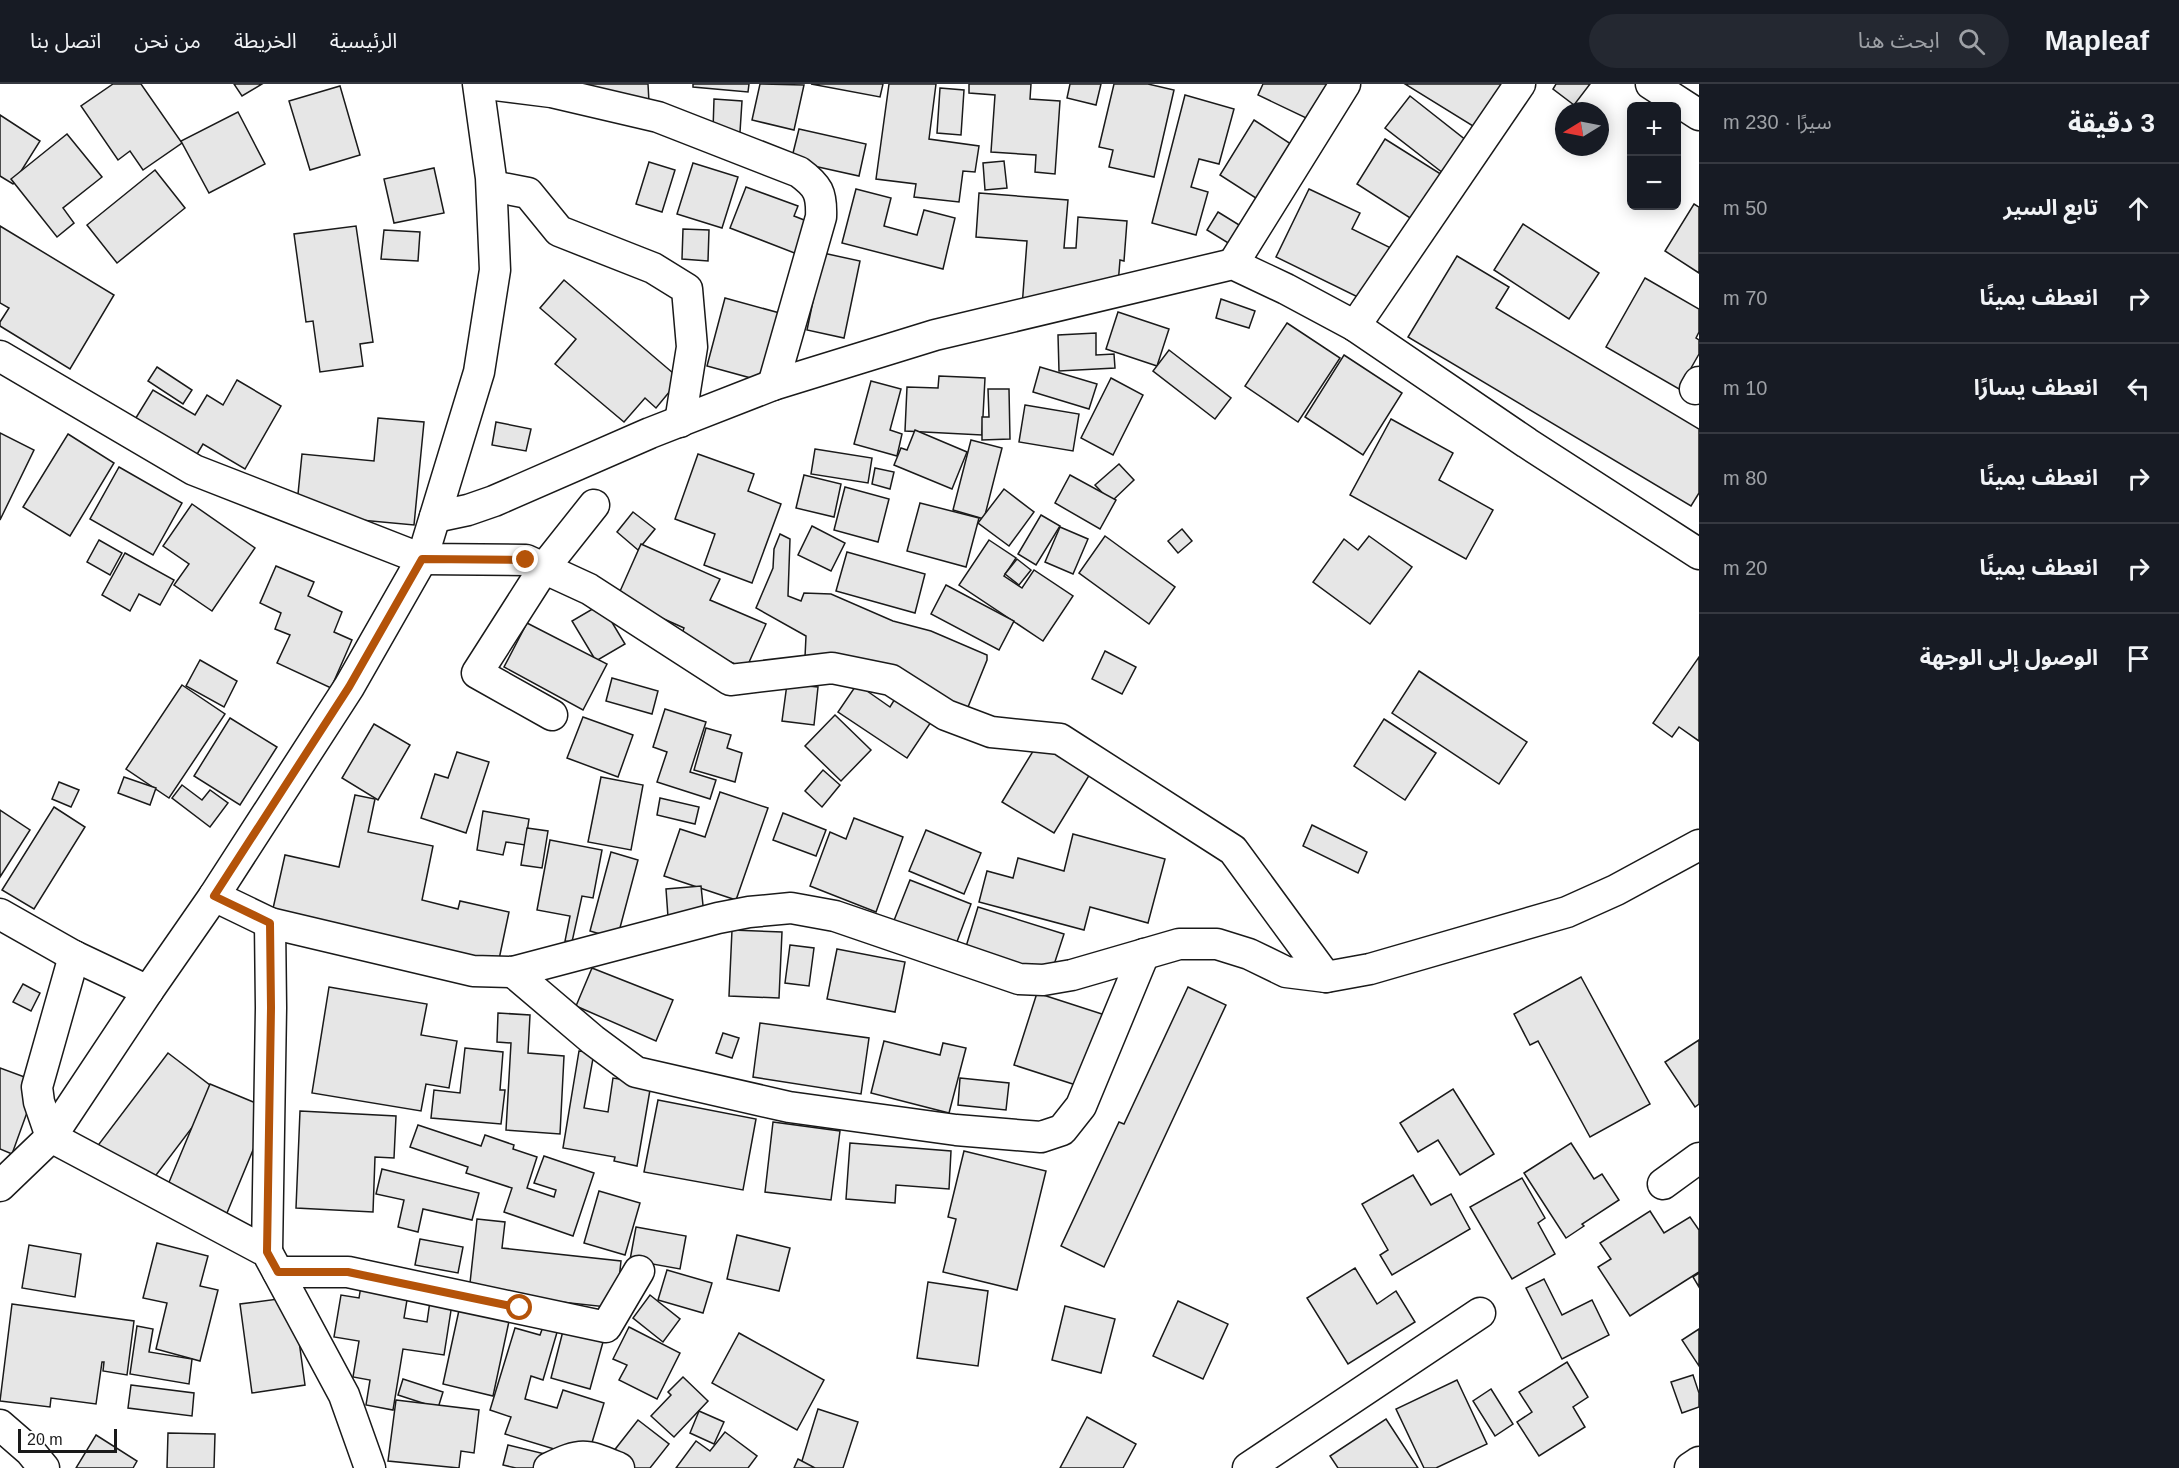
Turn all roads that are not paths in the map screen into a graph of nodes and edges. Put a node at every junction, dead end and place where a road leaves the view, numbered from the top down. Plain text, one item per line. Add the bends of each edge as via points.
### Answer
1 (478, 84) edge
2 (487, 84) edge
3 (1345, 84) edge
4 (1520, 84) edge
5 (1651, 84) edge
6 (1699, 115) edge
7 (492, 186) junction
8 (1233, 264) junction
9 (1355, 326) junction
10 (0, 356) edge
11 (773, 385) junction
12 (680, 422) junction
13 (594, 505) dead end
14 (435, 517) junction
15 (1699, 554) edge
16 (422, 559) junction
17 (544, 568) junction
18 (552, 715) dead end
19 (1699, 845) edge
20 (214, 896) junction
21 (0, 914) edge
22 (270, 923) junction
23 (1144, 954) junction
24 (74, 956) junction
25 (513, 972) junction
26 (1326, 977) junction
27 (148, 991) junction
28 (51, 1137) junction
29 (1699, 1158) edge
30 (1663, 1184) dead end
31 (0, 1186) edge
32 (272, 1262) junction
33 (639, 1271) dead end
34 (1480, 1313) dead end
35 (0, 1425) edge
36 (1699, 1462) edge
37 (374, 1467) edge
38 (44, 1468) edge
39 (549, 1468) edge
40 (619, 1468) edge
41 (1248, 1468) edge
42 (1690, 1468) edge

1 - 7 street
2 - 11 street via 551,92 658,117 800,172 814,183 822,199 821,217
3 - 8 street
4 - 9 street
5 - 6 street
7 - 12 street via 528,193 559,231 653,268 687,289 692,347
7 - 14 street via 495,270 479,372
8 - 9 street
8 - 11 street via 935,335
9 - 15 street
10 - 16 street via 194,470
11 - 12 street
12 - 14 street via 494,501
13 - 17 street
14 - 16 street
16 - 17 street via 526,560
16 - 20 street via 349,687
17 - 18 street via 477,673
17 - 26 street via 589,589 730,680 832,668 891,680 946,715 991,732 1060,739 1233,850
19 - 26 street via 1567,912 1370,969
20 - 22 street
20 - 27 street
21 - 24 street
22 - 25 street via 473,971
22 - 32 street
23 - 25 street via 1072,975 1019,979 835,916 791,908 718,918
23 - 25 street via 1081,1106 1062,1130 1041,1137 956,1130 789,1107 636,1072 593,1041
23 - 26 street via 1179,944 1217,944 1286,972
24 - 27 street
24 - 28 street via 37,1086
27 - 28 street
28 - 31 street
28 - 32 street
29 - 30 street
32 - 33 street via 348,1272 606,1327
32 - 37 street via 344,1395
34 - 41 street
35 - 38 street
36 - 42 street
39 - 40 street via 570,1458 590,1456

